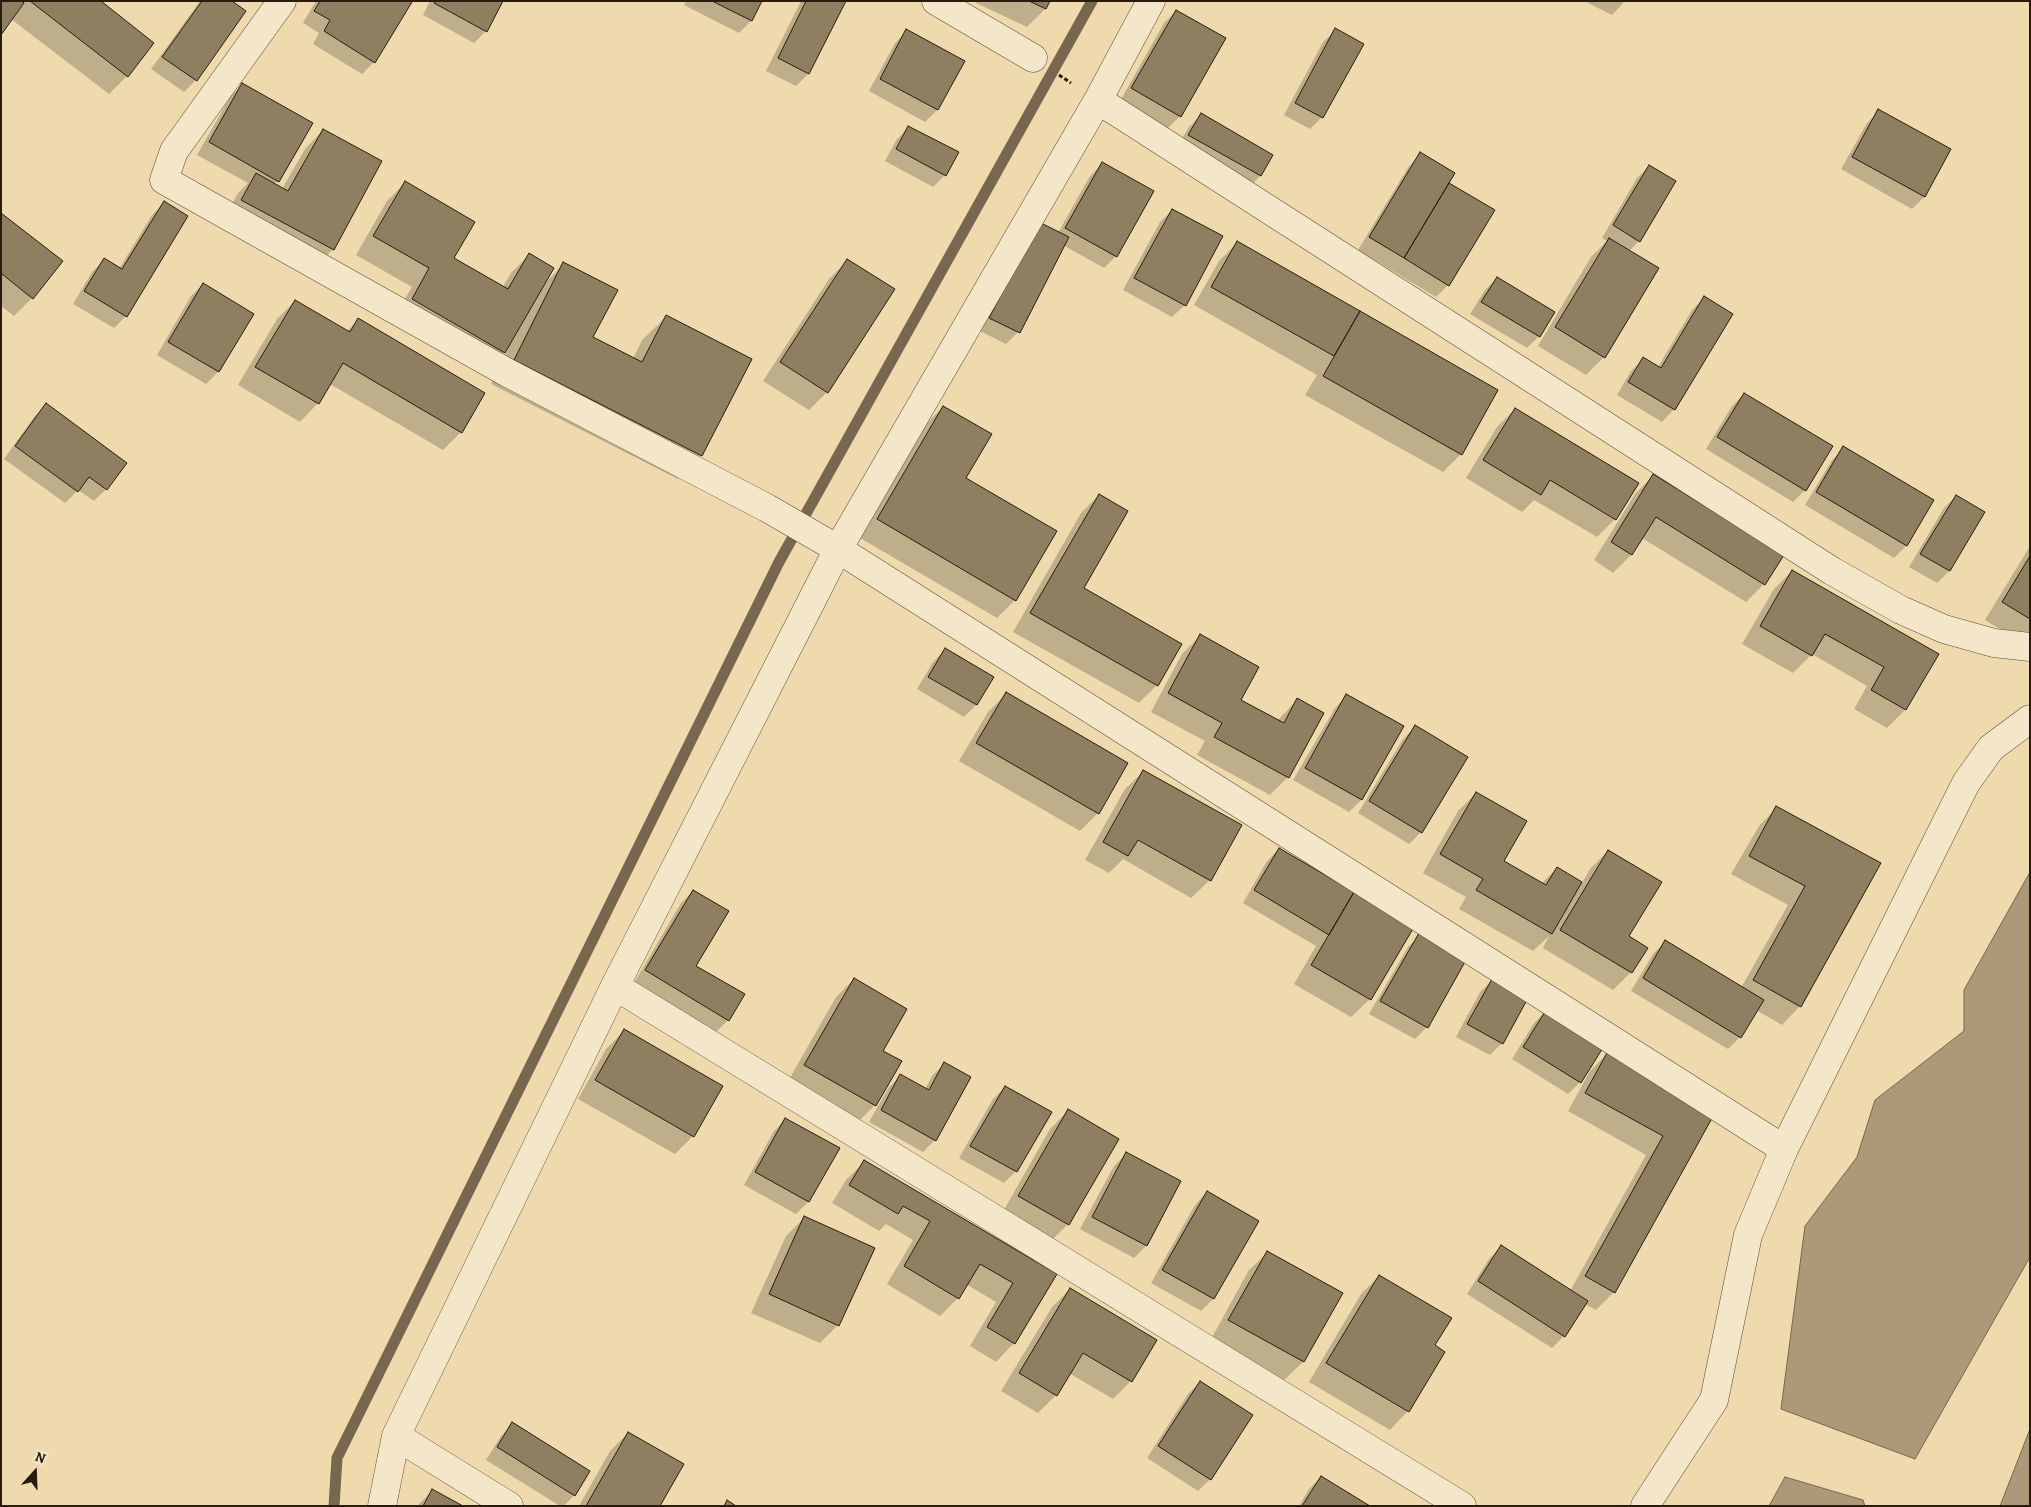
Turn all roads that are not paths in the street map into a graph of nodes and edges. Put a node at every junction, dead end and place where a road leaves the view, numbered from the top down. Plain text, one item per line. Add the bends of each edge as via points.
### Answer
1 (282, 1) edge
2 (936, 1) edge
3 (1151, 1) edge
4 (1033, 58) road end
5 (1098, 100) junction
6 (838, 549) junction
7 (2030, 647) edge
8 (2030, 719) edge
9 (615, 986) junction
10 (1784, 1149) junction
11 (396, 1436) junction
12 (382, 1506) edge
13 (510, 1506) edge
14 (1462, 1506) edge
15 (1645, 1506) edge

1 - 6 street via 174,151 164,180 508,373 767,508
2 - 4 street
3 - 5 street
5 - 6 street
5 - 7 street via 1832,572 1901,610 1944,629 1994,643
6 - 9 street
6 - 10 street
8 - 10 street via 1991,748 1966,783
9 - 11 street
9 - 14 street
10 - 15 street via 1748,1235 1714,1400
11 - 12 street
11 - 13 street

